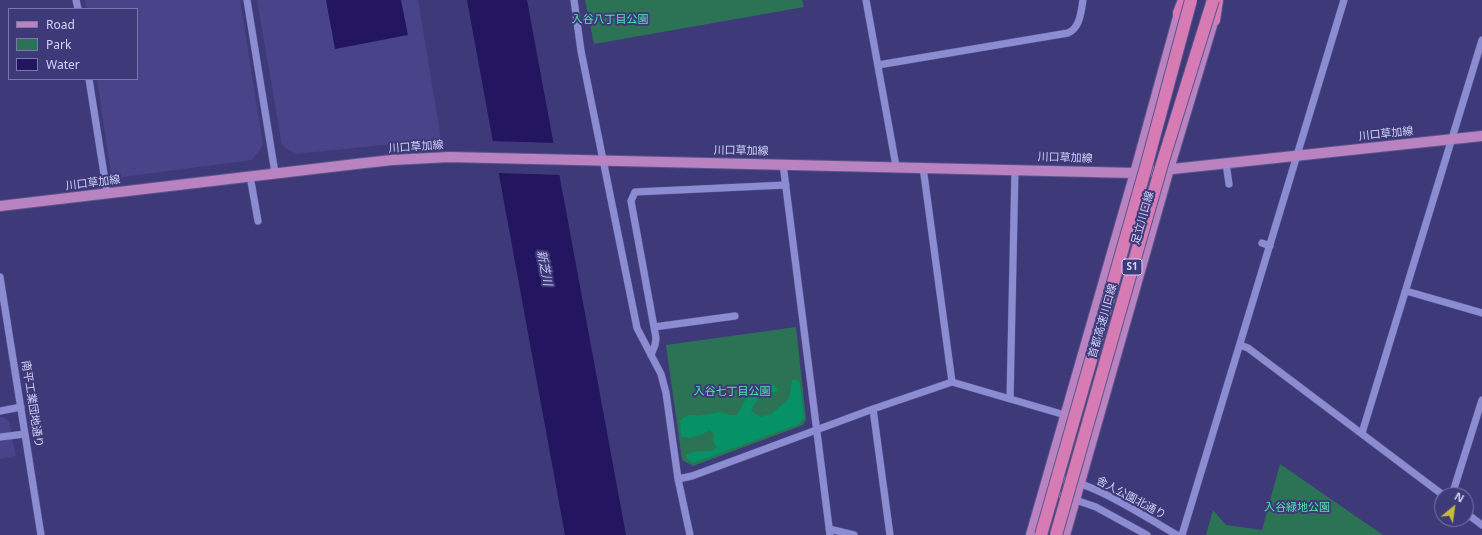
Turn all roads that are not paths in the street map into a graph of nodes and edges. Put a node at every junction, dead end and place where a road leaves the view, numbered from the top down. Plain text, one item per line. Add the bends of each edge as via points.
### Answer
1 (247, 0) edge
2 (574, 0) edge
3 (866, 0) edge
4 (1083, 0) edge
5 (1183, 0) edge
6 (1191, 0) edge
7 (1213, 0) edge
8 (1219, 0) edge
9 (1344, 0) edge
10 (1179, 13) joint
11 (1214, 20) joint
12 (1482, 40) edge
13 (878, 65) junction
14 (89, 80) edge
15 (1482, 136) edge
16 (1452, 139) junction
17 (1297, 156) junction
18 (602, 160) junction
19 (1226, 163) junction
20 (783, 164) junction
21 (896, 166) junction
22 (923, 167) junction
23 (1015, 169) junction
24 (1169, 169) junction
25 (275, 173) junction
26 (1135, 173) junction
27 (250, 176) junction
28 (1229, 184) dead end
29 (786, 185) junction
30 (107, 193) junction
31 (0, 206) edge
32 (258, 221) dead end
33 (1262, 243) dead end
34 (1270, 246) junction
35 (0, 277) edge
36 (1406, 291) junction
37 (1482, 313) edge
38 (735, 316) dead end
39 (654, 327) junction
40 (1240, 345) junction
41 (651, 355) junction
42 (952, 382) junction
43 (1010, 399) junction
44 (1482, 400) edge
45 (21, 407) junction
46 (873, 409) junction
47 (0, 411) edge
48 (1065, 415) junction
49 (817, 430) junction
50 (1362, 433) junction
51 (25, 434) junction
52 (0, 437) edge
53 (678, 479) junction
54 (1046, 483) junction
55 (1080, 484) junction
56 (1455, 487) edge
57 (1434, 488) edge
58 (1075, 499) junction
59 (830, 532) edge
60 (41, 535) edge
61 (690, 535) edge
62 (854, 535) edge
63 (890, 535) edge
64 (1031, 535) edge
65 (1041, 535) edge
66 (1056, 535) edge
67 (1065, 535) edge
68 (1147, 535) edge
69 (1177, 535) edge
70 (1182, 535) edge

1 - 25 street
2 - 18 street
3 - 13 street
4 - 13 street via 1077,26 1074,31 1068,33
5 - 10 highway
6 - 65 highway, 首都高速川口線 / S1, bridge
7 - 66 highway, 首都高速川口線 / S1, bridge via 1162,164
8 - 11 highway
9 - 17 street
10 - 26 main road, 足立川口線
11 - 24 main road, 足立川口線
12 - 16 street
13 - 21 street
14 - 30 street
15 - 16 main road, 川口草加線
16 - 17 main road, 川口草加線
16 - 36 street
17 - 19 main road, 川口草加線
17 - 34 street
18 - 20 main road, 川口草加線
18 - 25 main road, 川口草加線 via 449,157 392,160
18 - 41 street via 637,328
19 - 24 main road, 川口草加線
19 - 28 street
20 - 21 main road, 川口草加線
20 - 29 street
21 - 22 main road, 川口草加線
22 - 23 main road, 川口草加線
22 - 42 street
23 - 26 main road, 川口草加線
23 - 43 street
24 - 26 main road, 川口草加線
24 - 55 main road, 足立川口線
25 - 27 main road, 川口草加線
26 - 48 main road, 足立川口線
27 - 30 main road, 川口草加線
27 - 32 street
29 - 39 street via 635,192 631,201
29 - 49 street
30 - 31 main road, 川口草加線
33 - 34 street
34 - 40 street
35 - 45 street, 南平工業団地通り
36 - 37 street
36 - 50 street
38 - 39 street
39 - 41 street via 655,346
40 - 50 street via 1248,348
40 - 70 street
41 - 53 street via 661,374 666,393
42 - 43 street
42 - 46 street
43 - 48 street
44 - 56 street
45 - 47 street
45 - 51 street, 南平工業団地通り
46 - 49 street
46 - 63 street
48 - 54 main road, 足立川口線
49 - 53 street
49 - 59 street
50 - 57 street
51 - 52 street
51 - 60 street, 南平工業団地通り
53 - 61 street
54 - 55 street, 舎人公園北通り via 1062,478
54 - 58 street via 1058,494
54 - 64 main road, 足立川口線
55 - 58 main road, 足立川口線
55 - 69 street, 舎人公園北通り via 1101,492
58 - 67 main road, 足立川口線
58 - 68 street via 1096,507
59 - 62 street

